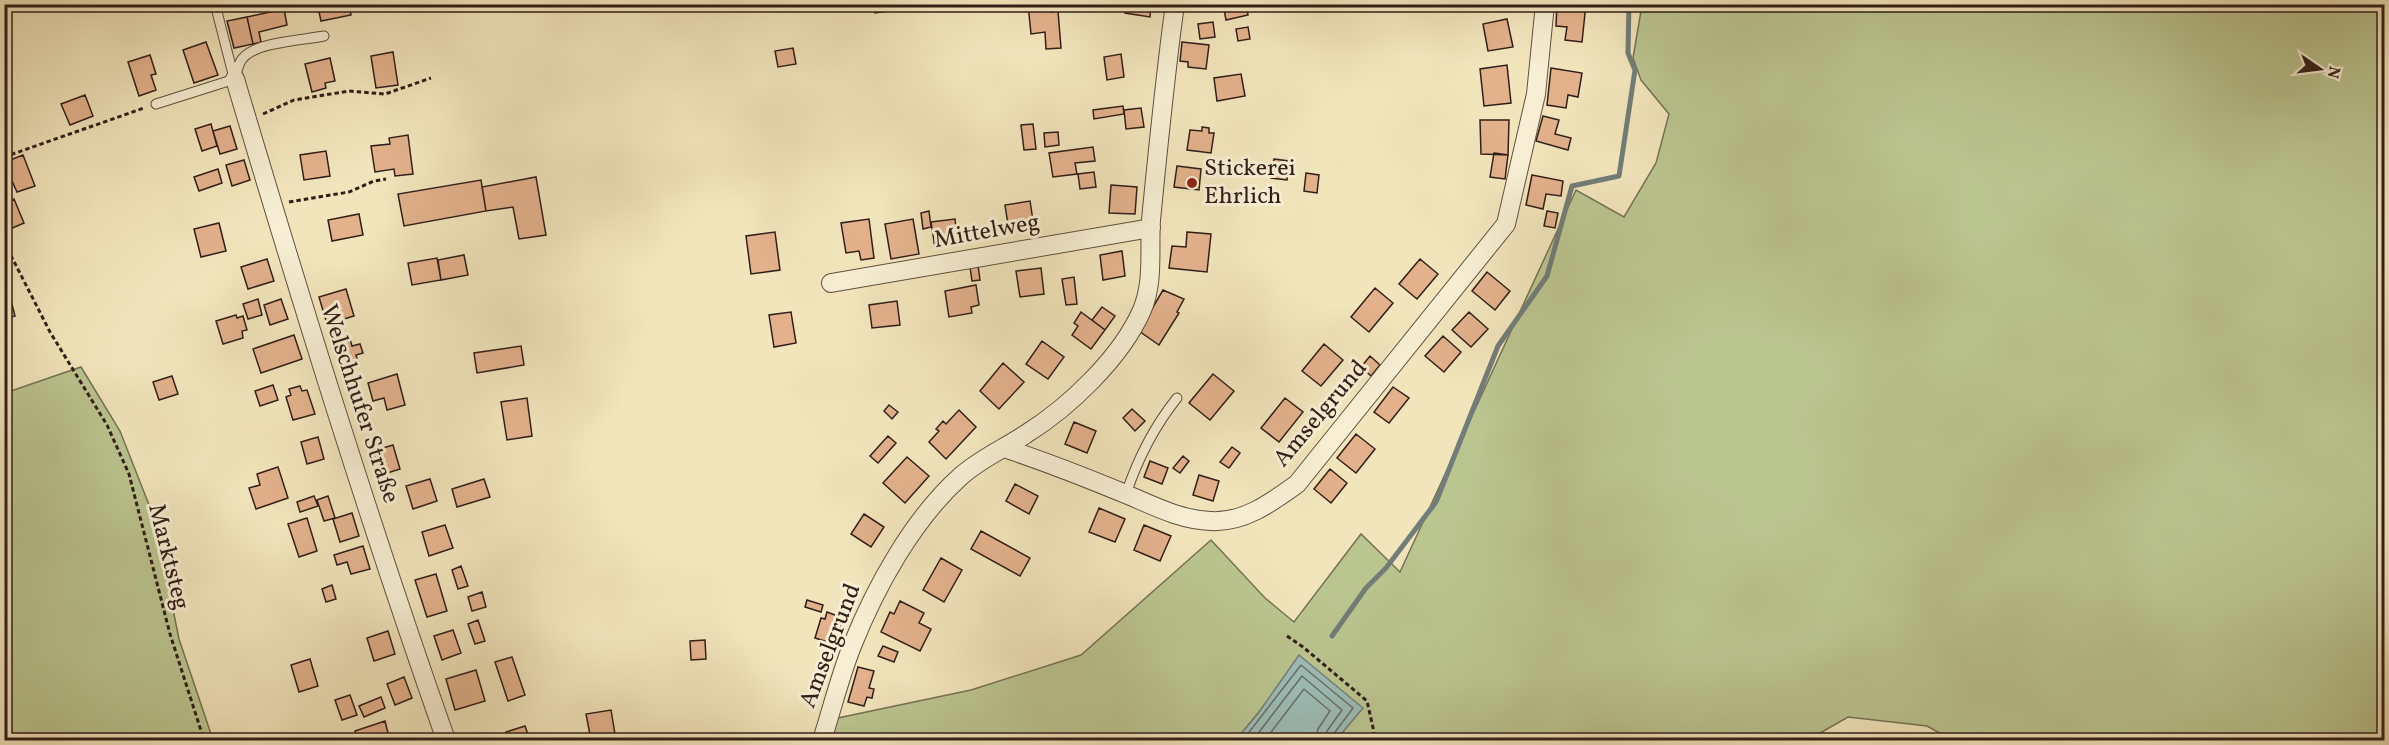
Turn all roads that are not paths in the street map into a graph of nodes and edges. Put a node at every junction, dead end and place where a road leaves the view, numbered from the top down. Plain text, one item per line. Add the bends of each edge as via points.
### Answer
1 (215, 4) edge
2 (1175, 4) edge
3 (1545, 4) edge
4 (324, 36) dead end
5 (235, 79) junction
6 (156, 104) road end
7 (1150, 228) junction
8 (831, 283) dead end
9 (1177, 398) dead end
10 (1004, 448) junction
11 (1126, 494) junction
12 (446, 741) edge
13 (822, 741) edge

1 - 5 lane, Welschhufer Straße
2 - 7 street
3 - 11 street, Amselgrund via 1536,94 1506,224 1297,484 1265,506 1239,517 1212,522 1184,518
4 - 5 lane via 248,53 241,59
5 - 6 lane
5 - 12 street, Welschhufer Straße via 400,611
7 - 8 street, Mittelweg
7 - 10 street via 1148,295 1122,344 1070,401
9 - 11 lane via 1146,443
10 - 11 street, Amselgrund
10 - 13 street, Amselgrund via 963,474 929,509 881,582 852,646

